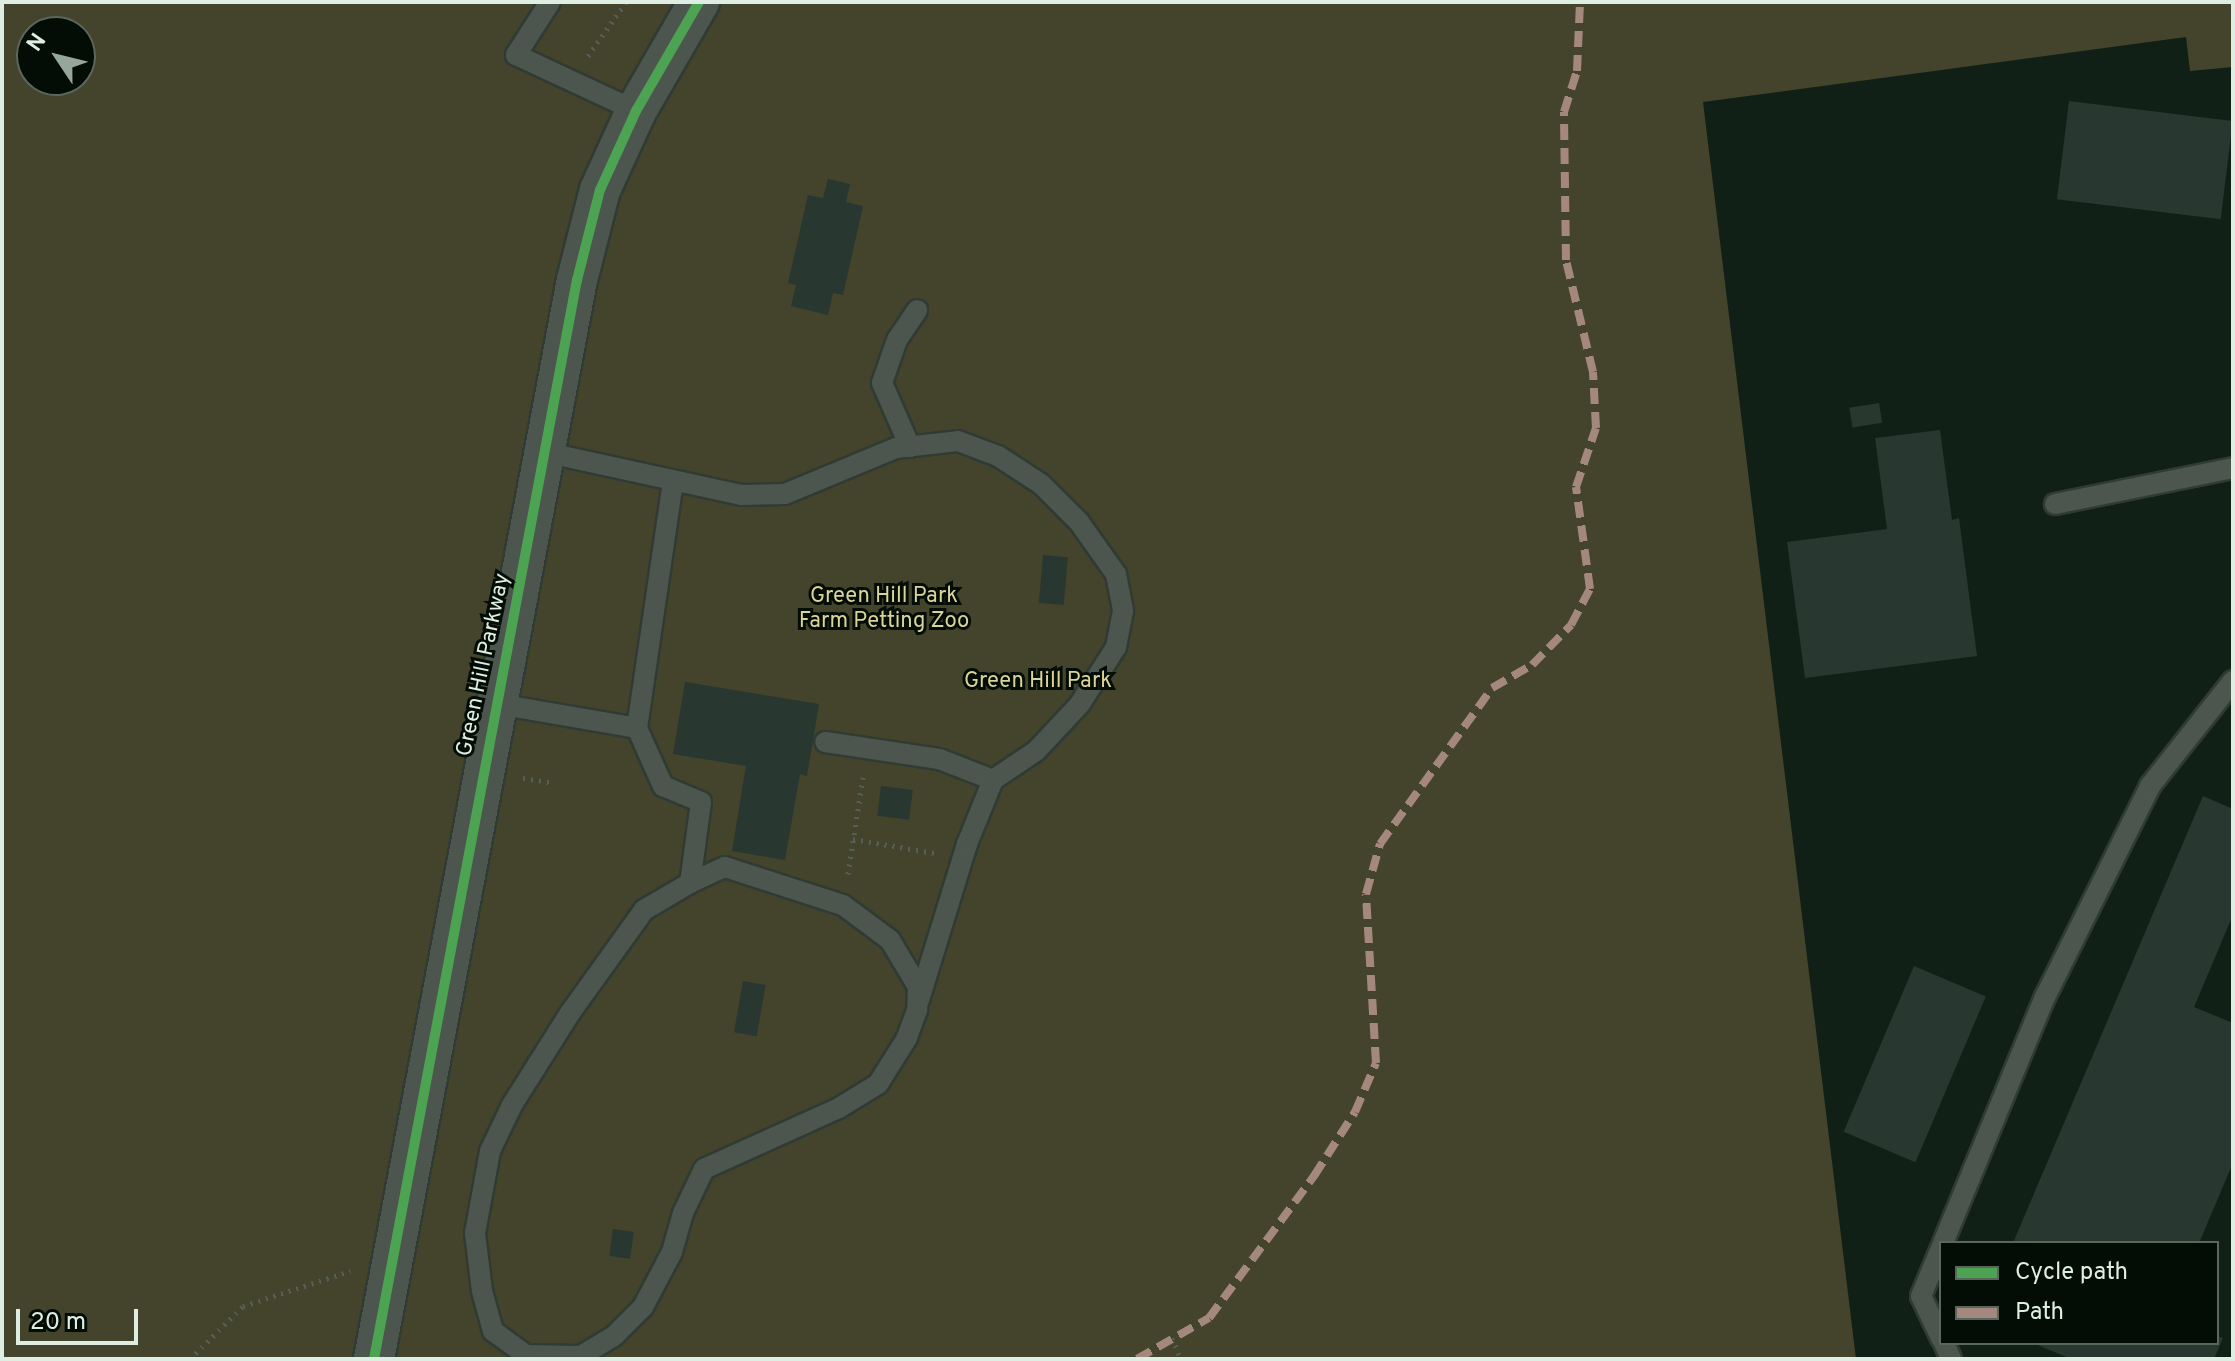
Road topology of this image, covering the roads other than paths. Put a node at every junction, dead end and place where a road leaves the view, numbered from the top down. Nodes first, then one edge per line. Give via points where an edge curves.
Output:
1 (550, 2) edge
2 (699, 2) edge
3 (636, 111) junction
4 (917, 310) dead end
5 (910, 447) junction
6 (544, 452) junction
7 (2233, 468) edge
8 (673, 482) junction
9 (2055, 504) dead end
10 (2233, 681) edge
11 (498, 704) junction
12 (637, 728) junction
13 (825, 742) dead end
14 (993, 780) junction
15 (690, 883) junction
16 (917, 1008) junction
17 (1944, 1241) edge
18 (1939, 1253) edge
19 (1939, 1334) edge
20 (374, 1359) edge

1 - 3 lane via 516,55
2 - 3 street, Green Hill Parkway
3 - 6 street, Green Hill Parkway via 600,190
4 - 5 lane via 897,340 882,383
5 - 8 lane via 785,494 741,495
5 - 14 lane via 958,441 998,456 1041,484 1079,522 1116,574 1123,611 1116,647 1080,704 1036,751
6 - 8 lane
6 - 11 street, Green Hill Parkway
7 - 9 lane
8 - 12 lane
10 - 17 lane via 2150,786 2045,997
11 - 12 lane
11 - 20 street, Green Hill Parkway
12 - 15 lane via 663,786 701,802
13 - 14 lane via 939,759
14 - 16 lane
15 - 16 lane via 725,867 843,905 890,940 918,987
15 - 16 lane via 635,921 512,1105 490,1151 475,1233 482,1291 493,1331 526,1355 581,1356 614,1336 643,1307 672,1252 704,1169 839,1108 878,1084 907,1038
18 - 19 lane via 1921,1296

